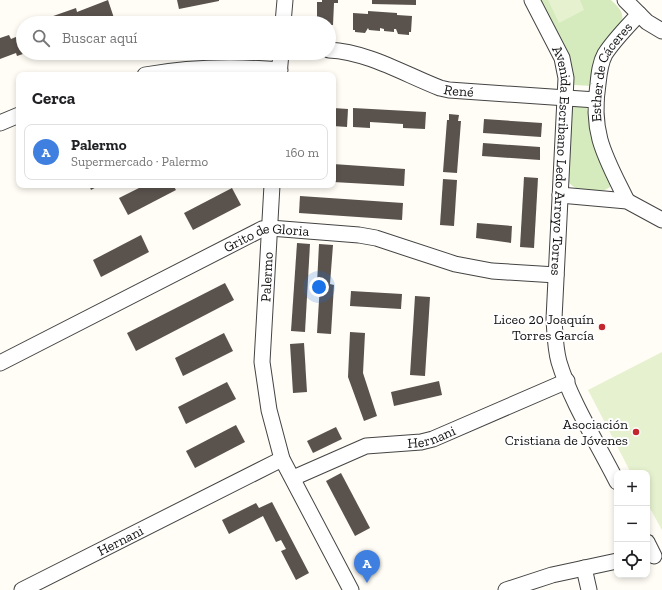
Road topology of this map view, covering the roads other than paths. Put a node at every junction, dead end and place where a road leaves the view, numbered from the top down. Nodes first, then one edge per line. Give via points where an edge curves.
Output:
1 (285, 0) edge
2 (532, 0) edge
3 (625, 0) edge
4 (639, 14) junction
5 (284, 16) edge
6 (662, 31) edge
7 (336, 50) edge
8 (280, 60) edge
9 (165, 72) edge
10 (279, 72) edge
11 (566, 98) junction
12 (596, 100) junction
13 (16, 116) edge
14 (0, 123) edge
15 (272, 188) edge
16 (560, 195) junction
17 (626, 201) junction
18 (662, 220) edge
19 (270, 228) junction
20 (556, 275) junction
21 (0, 363) edge
22 (566, 381) junction
23 (282, 459) junction
24 (614, 476) edge
25 (293, 478) junction
26 (614, 562) edge
27 (584, 568) junction
28 (22, 590) edge
29 (351, 590) edge
30 (506, 590) edge
31 (589, 590) edge

1 - 5 street
2 - 11 street, Avenida Escribano Ledo Arroyo Torres via 562,58
3 - 4 street
4 - 6 street
4 - 12 street, Esther de Cáceres via 604,56
7 - 11 street, René via 361,55 449,90
8 - 10 street
9 - 10 street via 191,68 238,67
11 - 12 street, René
11 - 16 street, Avenida Escribano Ledo Arroyo Torres
12 - 17 street, Esther de Cáceres via 599,140
13 - 14 street
15 - 19 street, Palermo
16 - 17 street
16 - 20 street, Avenida Escribano Ledo Arroyo Torres
17 - 18 street
19 - 20 street, Grito de Gloria via 359,235 456,264 492,271
19 - 21 street, Grito de Gloria via 254,232
19 - 23 street, Palermo via 262,362 269,410
20 - 22 street, Avenida Escribano Ledo Arroyo Torres via 556,342
22 - 24 street, Avenida Escribano Ledo Arroyo Torres
22 - 25 street, Hernani via 433,439 366,446
23 - 25 street, Palermo
23 - 28 street, Hernani
25 - 29 street, Palermo
26 - 27 street
27 - 30 street
27 - 31 street

